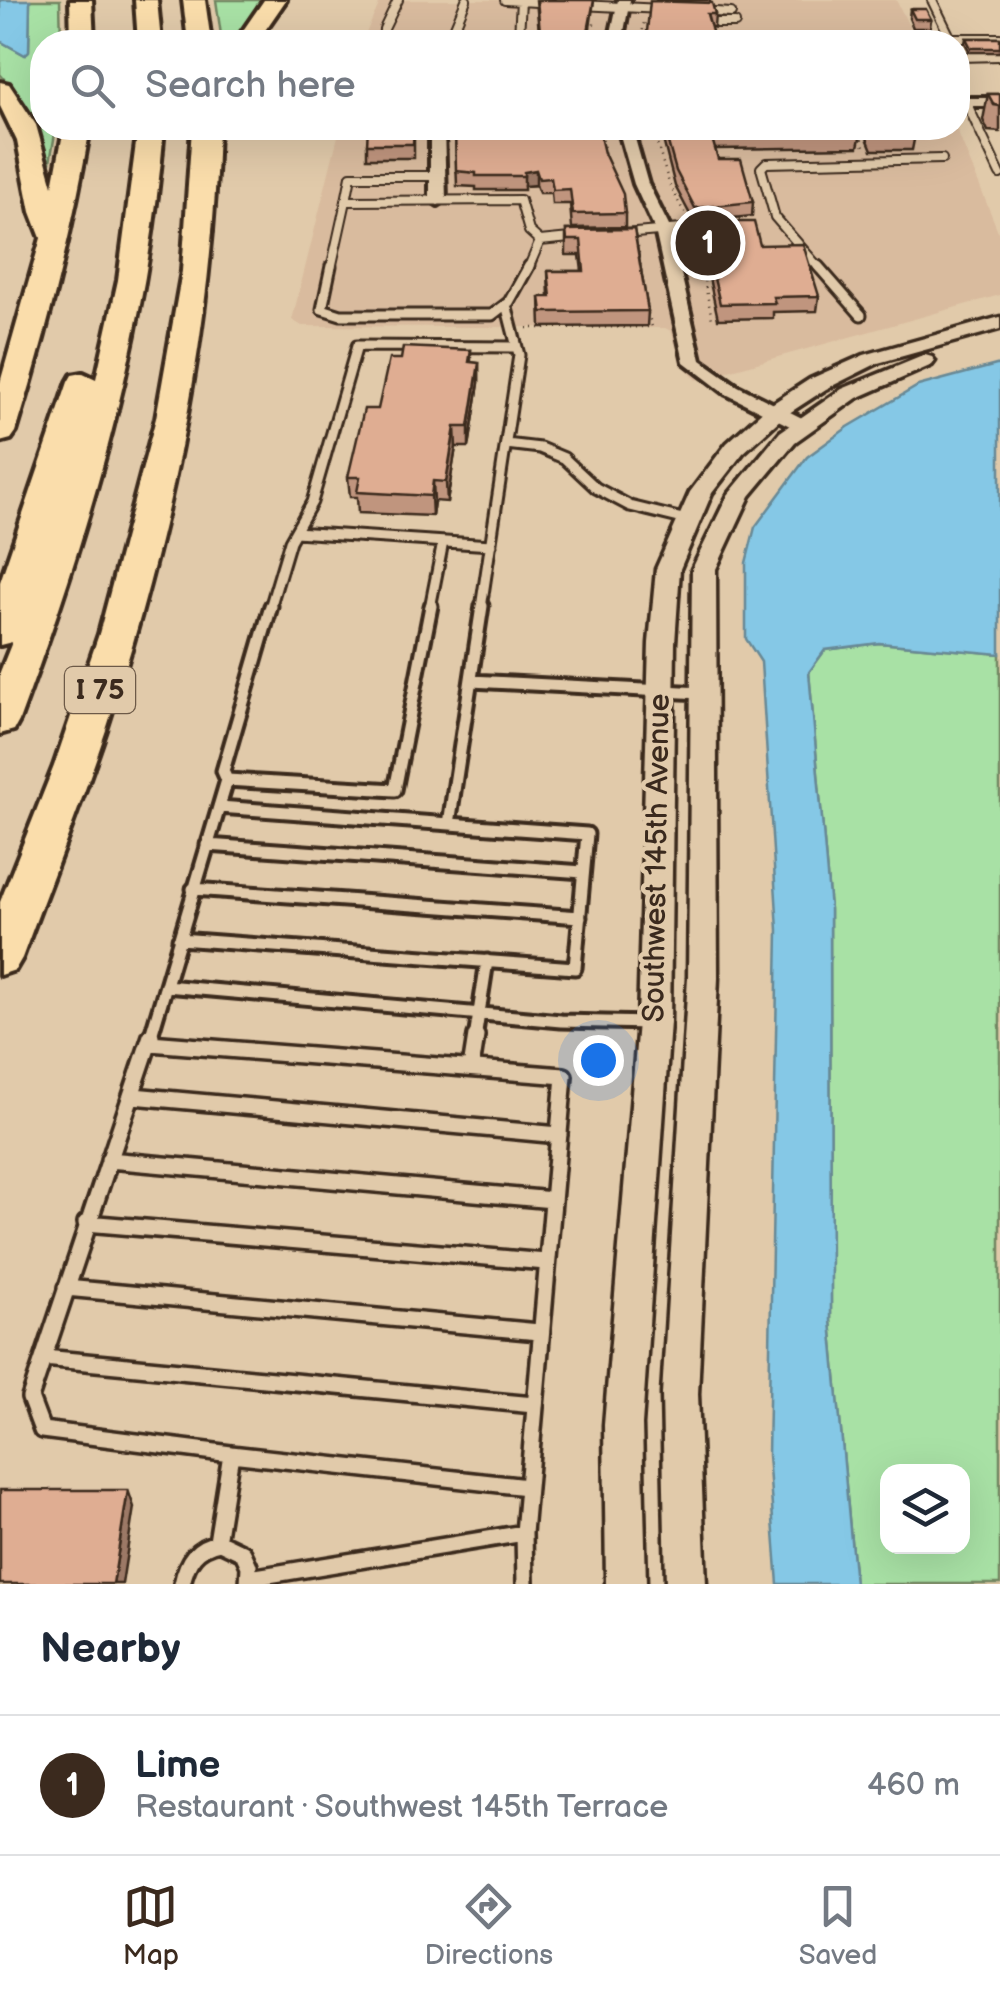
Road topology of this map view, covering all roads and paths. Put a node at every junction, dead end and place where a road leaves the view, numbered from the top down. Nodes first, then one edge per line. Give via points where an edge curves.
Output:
1 (81, 0) edge
2 (126, 0) edge
3 (146, 0) edge
4 (194, 0) edge
5 (276, 0) edge
6 (398, 0) edge
7 (466, 0) edge
8 (505, 0) edge
9 (932, 0) edge
10 (520, 1) edge
11 (624, 4) edge
12 (679, 10) edge
13 (696, 11) edge
14 (599, 13) dead end
15 (731, 13) dead end
16 (644, 14) edge
17 (736, 23) dead end
18 (715, 24) edge
19 (82, 30) edge
20 (128, 30) edge
21 (149, 30) edge
22 (198, 30) edge
23 (255, 30) edge
24 (384, 30) edge
25 (453, 30) edge
26 (519, 30) edge
27 (594, 30) edge
28 (619, 30) edge
29 (643, 30) edge
30 (947, 30) edge
31 (1000, 38) edge
32 (970, 39) edge
33 (970, 56) edge
34 (1000, 56) edge
35 (0, 89) edge
36 (970, 102) edge
37 (1000, 102) edge
38 (970, 117) edge
39 (75, 140) edge
40 (127, 140) edge
41 (150, 140) edge
42 (204, 140) edge
43 (437, 140) edge
44 (602, 140) edge
45 (628, 140) edge
46 (656, 140) edge
47 (862, 140) edge
48 (865, 148) edge
49 (942, 158) dead end
50 (606, 164) edge
51 (1000, 174) edge
52 (438, 176) junction
53 (438, 200) junction
54 (344, 201) junction
55 (687, 219) dead end
56 (778, 222) junction
57 (761, 223) dead end
58 (727, 226) edge
59 (612, 235) edge
60 (656, 235) junction
61 (594, 236) edge
62 (696, 238) dead end
63 (540, 241) junction
64 (54, 245) junction
65 (643, 284) edge
66 (645, 296) edge
67 (507, 308) junction
68 (861, 315) dead end
69 (712, 319) dead end
70 (1000, 323) edge
71 (527, 328) dead end
72 (1000, 341) edge
73 (516, 348) junction
74 (787, 418) junction
75 (0, 432) edge
76 (506, 444) junction
77 (686, 520) junction
78 (295, 532) junction
79 (442, 542) junction
80 (491, 545) junction
81 (0, 633) edge
82 (471, 682) junction
83 (661, 691) junction
84 (701, 693) junction
85 (0, 721) edge
86 (227, 780) junction
87 (219, 807) junction
88 (449, 824) junction
89 (206, 845) junction
90 (583, 872) junction
91 (193, 889) junction
92 (580, 917) junction
93 (180, 939) junction
94 (0, 958) edge
95 (487, 961) junction
96 (166, 986) junction
97 (479, 1014) junction
98 (654, 1022) junction
99 (700, 1027) junction
100 (150, 1043) junction
101 (471, 1068) junction
102 (133, 1096) junction
103 (560, 1134) junction
104 (109, 1160) junction
105 (553, 1200) junction
106 (86, 1223) junction
107 (546, 1262) junction
108 (66, 1288) junction
109 (539, 1332) junction
110 (44, 1358) junction
111 (534, 1405) junction
112 (231, 1454) junction
113 (528, 1487) junction
114 (524, 1533) junction
115 (216, 1542) junction
116 (249, 1581) edge
117 (182, 1584) edge
118 (526, 1584) edge
119 (626, 1584) edge
120 (686, 1584) edge

1 - 19 highway
2 - 20 highway
3 - 21 highway
4 - 22 highway
5 - 23 highway
6 - 24 lane
7 - 25 lane
8 - 10 lane
9 - 30 lane
10 - 11 lane
10 - 26 lane
11 - 12 lane
11 - 28 street
13 - 15 lane
14 - 27 path
16 - 29 path
17 - 18 lane
31 - 32 lane
33 - 34 lane
35 - 64 highway via 33,147
36 - 37 street
38 - 51 lane
39 - 64 highway
40 - 81 highway via 90,357
41 - 85 highway via 138,252 108,393 67,534
42 - 94 highway, I 75 via 194,277 150,514 97,700
43 - 52 street
44 - 50 path
45 - 60 street
46 - 55 path
47 - 48 path
49 - 56 lane via 766,163 762,179
52 - 53 street
52 - 54 lane via 350,176
53 - 54 lane
53 - 63 lane via 520,200 529,231
54 - 67 lane via 322,308 328,313 492,316
56 - 57 lane
56 - 68 lane
58 - 60 lane
59 - 60 lane
60 - 65 path via 638,244
60 - 74 street via 688,355 706,375
61 - 63 lane
62 - 69 path
63 - 67 lane
64 - 75 highway
66 - 71 path via 652,327
67 - 73 lane
70 - 74 street, Southwest 145th Avenue via 871,358 818,384
72 - 74 street, Southwest 145th Avenue via 890,373
73 - 76 lane
73 - 78 lane via 357,346 312,502
74 - 77 street, Southwest 145th Avenue via 735,448
74 - 84 street, Southwest 145th Avenue via 737,493 704,569
76 - 77 lane via 564,458 596,488 630,506
76 - 80 lane
77 - 83 street, Southwest 145th Avenue via 668,569
78 - 79 lane
78 - 86 lane via 223,771
79 - 80 lane
79 - 86 lane via 396,790
80 - 82 lane
82 - 83 lane
82 - 88 lane
83 - 84 lane
83 - 98 street, Southwest 145th Avenue
84 - 99 street, Southwest 145th Avenue
86 - 87 lane
87 - 88 lane
87 - 89 lane
88 - 90 lane via 587,834
89 - 90 lane
89 - 91 lane
90 - 92 lane
91 - 92 lane
91 - 93 lane
92 - 95 lane via 575,968
93 - 95 lane
93 - 96 lane
95 - 97 lane
96 - 97 lane
96 - 100 lane
97 - 98 lane
97 - 101 lane
98 - 99 street
98 - 119 street, Southwest 145th Avenue via 623,1425
99 - 120 street, Southwest 145th Avenue via 680,1394
100 - 101 lane
100 - 102 lane
101 - 103 lane via 564,1076
102 - 103 lane
102 - 104 lane
103 - 105 lane
104 - 105 lane
104 - 106 lane
105 - 107 lane
106 - 107 lane
106 - 108 lane
107 - 109 lane
108 - 109 lane
108 - 110 lane
109 - 111 lane
110 - 111 lane
110 - 112 lane via 30,1398 42,1430
111 - 113 lane
112 - 113 lane
112 - 115 lane
113 - 114 lane
114 - 116 lane
114 - 118 lane
115 - 116 lane via 246,1556
115 - 117 lane via 188,1559

